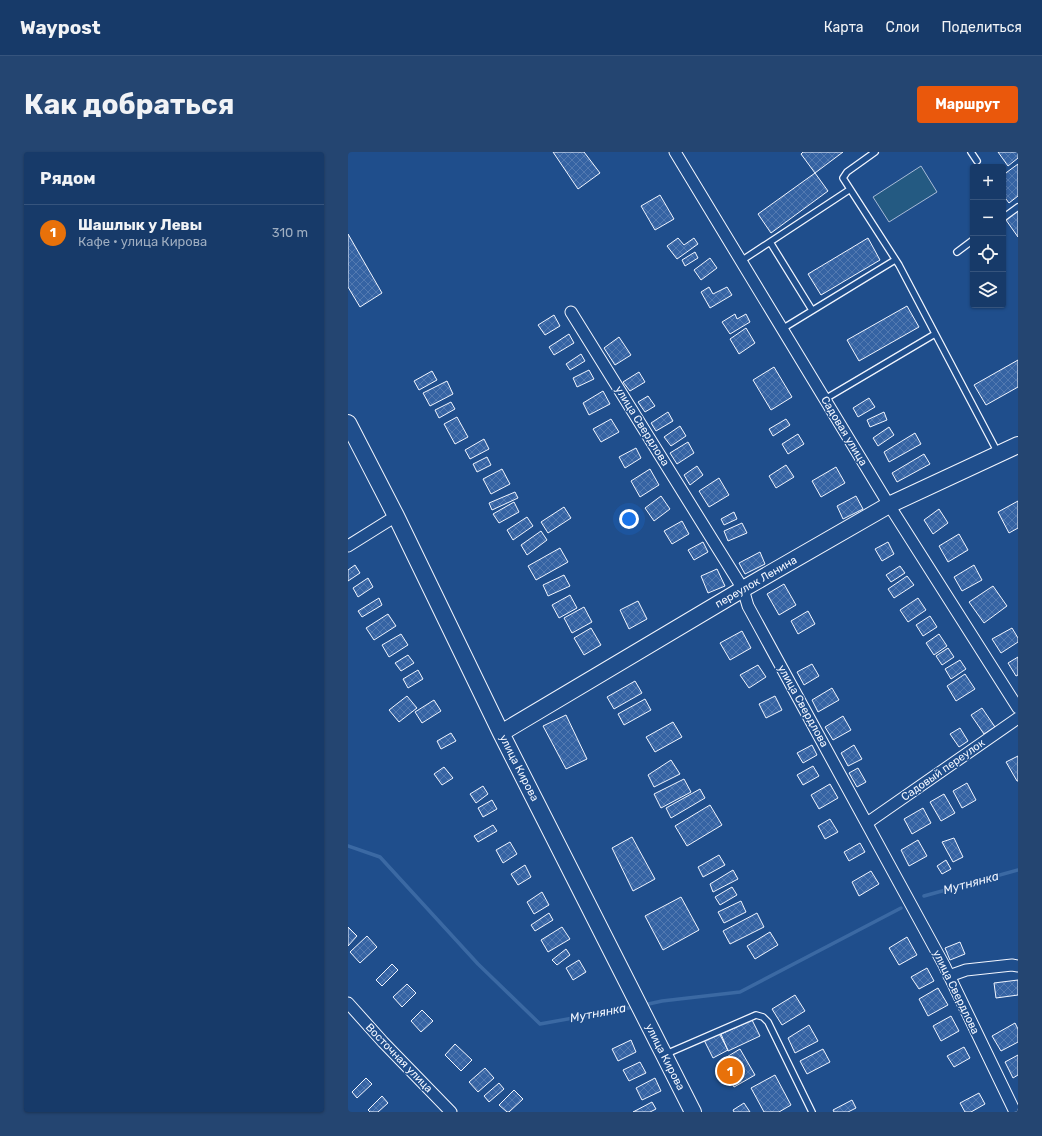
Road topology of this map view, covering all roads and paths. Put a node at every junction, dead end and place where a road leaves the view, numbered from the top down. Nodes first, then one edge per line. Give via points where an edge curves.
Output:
1 (675, 152) edge
2 (875, 152) edge
3 (971, 152) edge
4 (977, 161) dead end
5 (849, 190) junction
6 (1018, 207) edge
7 (1006, 216) edge
8 (770, 242) junction
9 (970, 242) edge
10 (957, 252) dead end
11 (896, 260) junction
12 (741, 261) junction
13 (812, 310) junction
14 (571, 312) dead end
15 (782, 329) junction
16 (935, 334) junction
17 (825, 399) junction
18 (348, 423) edge
19 (1018, 445) edge
20 (999, 454) junction
21 (889, 505) junction
22 (396, 516) junction
23 (348, 546) edge
24 (743, 589) junction
25 (1018, 708) edge
26 (1018, 718) edge
27 (501, 733) junction
28 (867, 823) junction
29 (1018, 966) edge
30 (949, 976) junction
31 (348, 1003) edge
32 (664, 1055) junction
33 (452, 1112) edge
34 (693, 1112) edge
35 (812, 1112) edge
36 (1015, 1112) edge

1 - 12 street, Садовая улица
2 - 5 lane via 847,172 843,178
3 - 4 lane
5 - 8 lane
5 - 11 lane
6 - 7 lane
8 - 12 lane
8 - 13 lane
9 - 10 lane
11 - 13 lane
11 - 16 lane
12 - 15 street, Садовая улица
13 - 15 lane
14 - 24 street, улица Свердлова
15 - 17 street, Садовая улица
16 - 17 lane
16 - 20 lane
17 - 21 street, Садовая улица
18 - 22 main road, улица Кирова
19 - 20 main road, переулок Ленина
20 - 21 main road, переулок Ленина
21 - 24 main road, переулок Ленина
21 - 25 street, Садовая улица
22 - 23 street
22 - 27 main road, улица Кирова
24 - 27 main road, переулок Ленина
24 - 28 street, улица Свердлова via 748,606
26 - 28 street, Садовый переулок
27 - 32 main road, улица Кирова
28 - 30 street, улица Свердлова
29 - 30 street via 966,970
30 - 36 street, улица Свердлова
31 - 33 street, Восточная улица
32 - 34 main road, улица Кирова
32 - 35 lane via 756,1015 763,1017 768,1022

